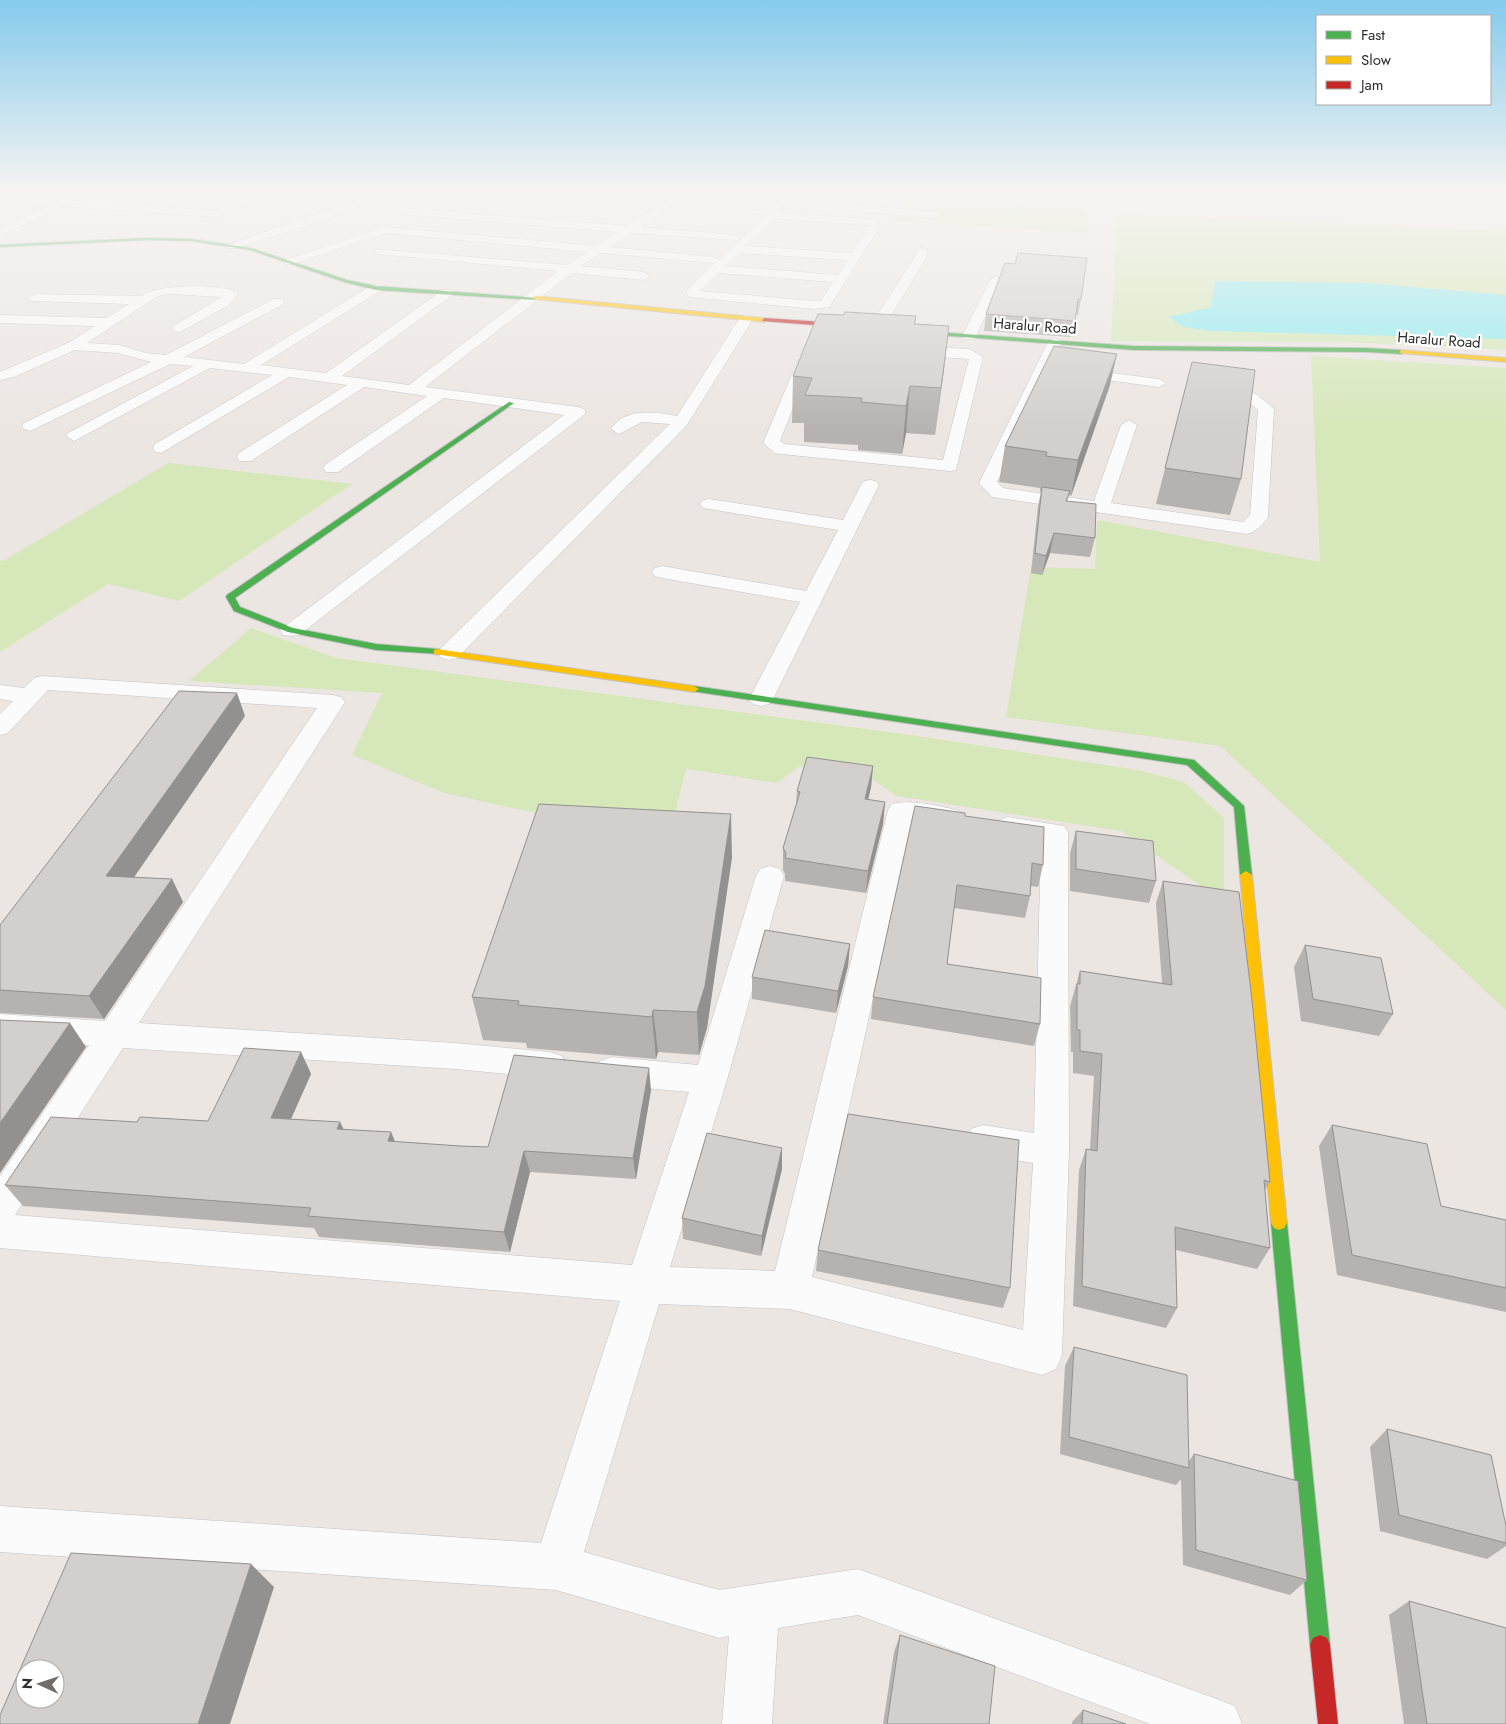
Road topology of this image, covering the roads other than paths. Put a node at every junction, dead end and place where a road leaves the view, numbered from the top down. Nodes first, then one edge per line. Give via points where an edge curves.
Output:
1 (318, 271) edge
2 (566, 271) edge
3 (595, 271) edge
4 (708, 271) edge
5 (777, 271) edge
6 (846, 271) edge
7 (913, 271) edge
8 (644, 276) dead end
9 (841, 279) junction
10 (996, 280) edge
11 (376, 288) junction
12 (447, 293) junction
13 (35, 298) dead end
14 (533, 298) junction
15 (745, 299) junction
16 (142, 300) junction
17 (768, 301) junction
18 (278, 302) dead end
19 (728, 318) junction
20 (0, 319) edge
21 (749, 320) junction
22 (109, 322) junction
23 (180, 328) dead end
24 (876, 328) junction
25 (918, 332) junction
26 (969, 336) junction
27 (1055, 342) junction
28 (73, 346) junction
29 (871, 348) junction
30 (911, 350) junction
31 (169, 359) junction
32 (1506, 360) edge
33 (208, 364) junction
34 (247, 368) junction
35 (1042, 368) junction
36 (288, 372) junction
37 (0, 376) edge
38 (329, 378) junction
39 (362, 382) junction
40 (1159, 383) dead end
41 (413, 389) junction
42 (442, 393) junction
43 (1251, 398) edge
44 (511, 403) junction
45 (681, 422) junction
46 (1129, 425) dead end
47 (30, 426) dead end
48 (618, 429) dead end
49 (74, 436) dead end
50 (161, 448) dead end
51 (244, 457) dead end
52 (332, 468) dead end
53 (870, 485) dead end
54 (709, 504) dead end
55 (1102, 507) junction
56 (849, 526) junction
57 (662, 572) dead end
58 (812, 598) junction
59 (291, 630) junction
60 (449, 653) junction
61 (0, 692) edge
62 (189, 693) junction
63 (30, 696) junction
64 (761, 699) junction
65 (172, 716) edge
66 (0, 728) edge
67 (770, 876) dead end
68 (0, 1027) edge
69 (113, 1036) junction
70 (710, 1080) junction
71 (955, 1136) edge
72 (1051, 1151) junction
73 (0, 1207) edge
74 (0, 1231) edge
75 (646, 1285) junction
76 (790, 1290) junction
77 (0, 1529) edge
78 (556, 1567) junction
79 (755, 1609) junction
80 (747, 1724) edge
81 (1217, 1724) edge
82 (1328, 1724) edge

1 - 11 street, Haralur Road
2 - 14 street
3 - 8 street
4 - 15 street via 693,294
5 - 9 street
6 - 9 street
7 - 24 street
9 - 17 street via 825,304
10 - 26 street
11 - 12 street, Haralur Road
11 - 34 street
12 - 14 street, Haralur Road
12 - 38 street
13 - 16 street
14 - 19 street, Haralur Road
14 - 41 street
15 - 17 street
15 - 19 street
16 - 22 street
16 - 23 street via 154,292 170,290 232,294 225,302
17 - 21 street
18 - 31 street
19 - 21 street, Haralur Road
20 - 22 street
21 - 24 street, Haralur Road
21 - 45 street
22 - 28 street
24 - 25 street, Haralur Road
24 - 29 street
25 - 26 street, Haralur Road
25 - 30 street
26 - 27 street, Haralur Road
27 - 32 street, Haralur Road via 1134,348 1366,350
27 - 35 street
28 - 31 street via 119,349 146,357
28 - 37 street
29 - 30 street
29 - 30 street via 818,345 809,350 771,443 781,450 950,466 976,356
31 - 33 street
31 - 47 street
33 - 34 street
33 - 49 street
34 - 36 street
35 - 40 street
35 - 55 street via 988,482 998,493
36 - 38 street
36 - 50 street
38 - 39 street
39 - 41 street
39 - 51 street
41 - 42 street
42 - 44 street
42 - 52 street
43 - 55 street via 1266,410 1259,517 1247,528
44 - 59 street via 230,597 237,609
44 - 59 street via 578,412
45 - 48 street via 636,417
45 - 60 street
46 - 55 street
53 - 56 street
54 - 56 street
56 - 58 street
57 - 58 street
58 - 64 street
59 - 60 street via 376,647
60 - 64 street
61 - 63 street
62 - 63 street via 42,683
62 - 65 street
62 - 69 street via 333,702
63 - 66 street
64 - 82 street via 1190,762 1239,806
67 - 70 street
68 - 69 street
69 - 70 street via 455,1056
69 - 73 street
70 - 75 street
71 - 72 street
72 - 76 street via 1042,1355
72 - 76 street via 1055,832 901,810 845,1118
74 - 75 street
75 - 76 street
75 - 78 street
77 - 78 street
78 - 79 street via 719,1614
79 - 80 street
79 - 81 street via 858,1592

